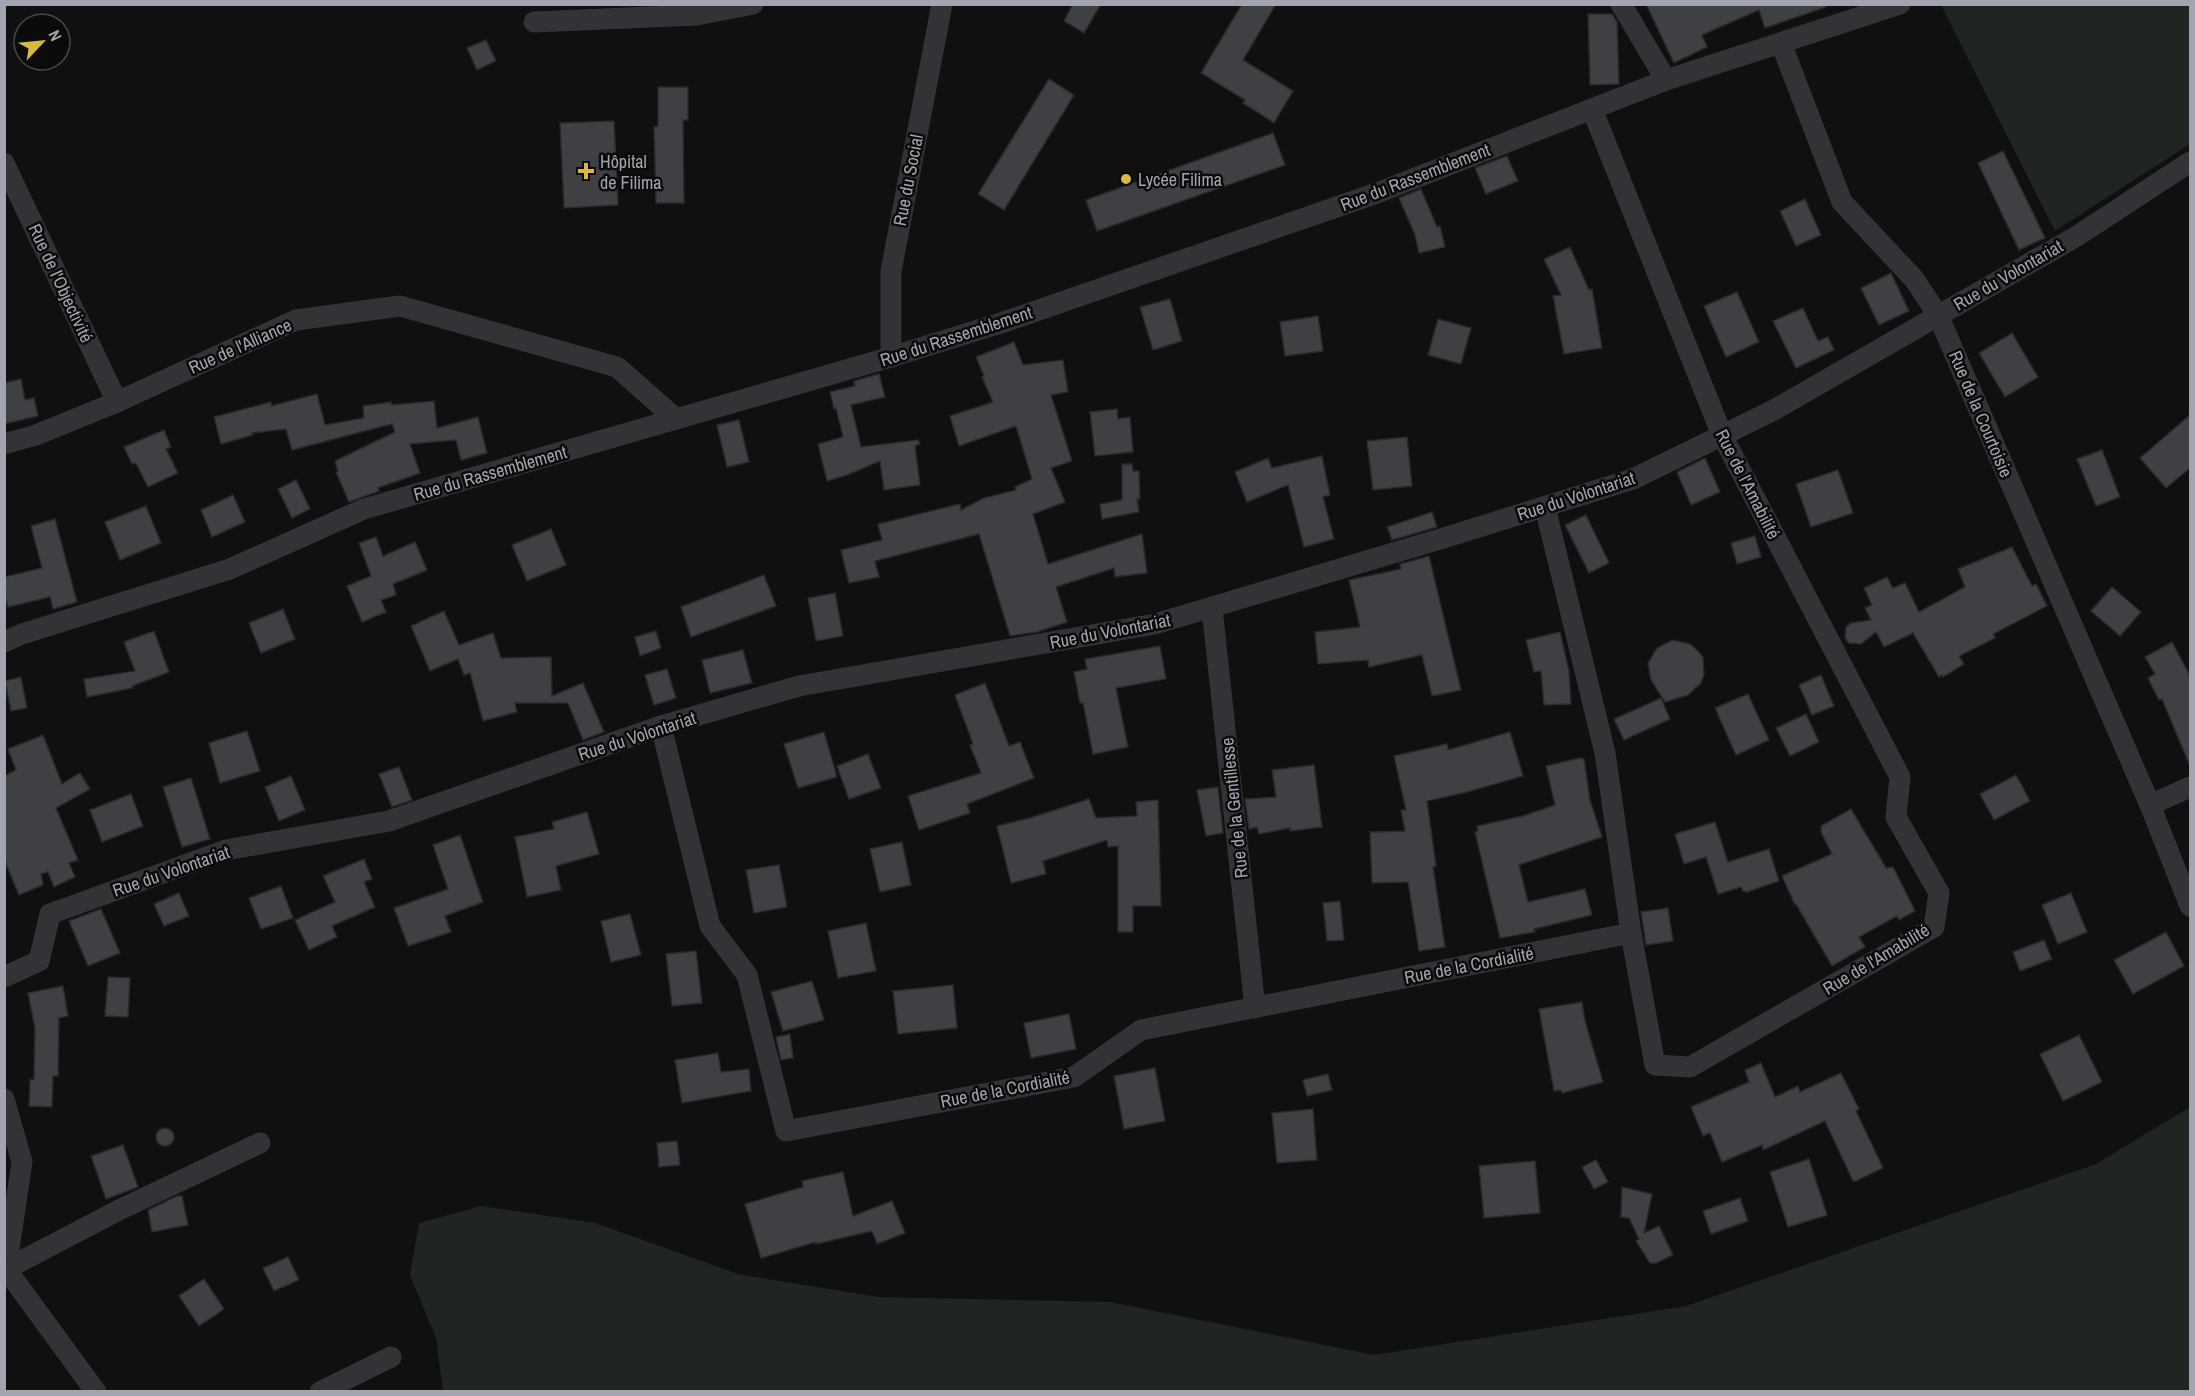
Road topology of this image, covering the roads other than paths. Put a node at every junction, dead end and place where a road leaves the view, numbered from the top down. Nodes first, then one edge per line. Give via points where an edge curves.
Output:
1 (753, 4) edge
2 (942, 4) edge
3 (1621, 4) edge
4 (1900, 4) edge
5 (606, 11) edge
6 (534, 22) dead end
7 (1781, 43) junction
8 (1665, 80) junction
9 (1593, 109) junction
10 (2190, 165) edge
11 (5, 168) edge
12 (1938, 315) junction
13 (891, 357) junction
14 (117, 402) junction
15 (676, 419) junction
16 (1722, 435) junction
17 (4, 444) edge
18 (1545, 507) junction
19 (1212, 608) junction
20 (4, 642) edge
21 (661, 726) junction
22 (2190, 787) edge
23 (2150, 805) junction
24 (2190, 906) edge
25 (1631, 933) junction
26 (4, 977) edge
27 (1256, 1008) junction
28 (4, 1099) edge
29 (260, 1143) dead end
30 (5, 1269) edge
31 (390, 1357) dead end
32 (96, 1392) edge
33 (320, 1392) edge

1 - 5 street via 697,15
2 - 13 street, Rue du Social via 891,271
3 - 8 street
4 - 7 street, Rue du Rassemblement
5 - 6 street
7 - 8 street, Rue du Rassemblement
7 - 12 street, Rue de la Courtoisie via 1842,202 1914,279
8 - 9 street, Rue du Rassemblement
9 - 13 street, Rue du Rassemblement via 1377,193
9 - 16 street, Rue de l'Amabilité
10 - 12 street, Rue du Volontariat via 2077,236
11 - 14 street, Rue de l'Objectivité
12 - 16 street, Rue du Volontariat via 1772,411
12 - 23 street, Rue de la Courtoisie
13 - 15 street, Rue du Rassemblement
14 - 15 street, Rue de l'Alliance via 296,320 400,306 617,367
14 - 17 street, Rue de l'Alliance
15 - 20 street, Rue du Rassemblement via 364,509 230,569
16 - 18 street, Rue du Volontariat via 1633,479
16 - 25 street, Rue de l'Amabilité via 1900,777 1896,817 1939,892 1934,927 1690,1067 1655,1065
18 - 19 street, Rue du Volontariat
18 - 25 street, Rue de l'Amabilité via 1605,753
19 - 21 street, Rue du Volontariat via 1155,624 799,686
19 - 27 street, Rue de la Gentillesse
21 - 26 street, Rue du Volontariat via 389,820 226,850 50,914 39,961
21 - 27 street, Rue de la Cordialité via 710,926 747,975 786,1131 1074,1077 1141,1030
22 - 23 street
23 - 24 street, Rue de la Courtoisie
25 - 27 street, Rue de la Cordialité
28 - 30 street via 21,1162
29 - 30 street
30 - 32 street
31 - 33 street

